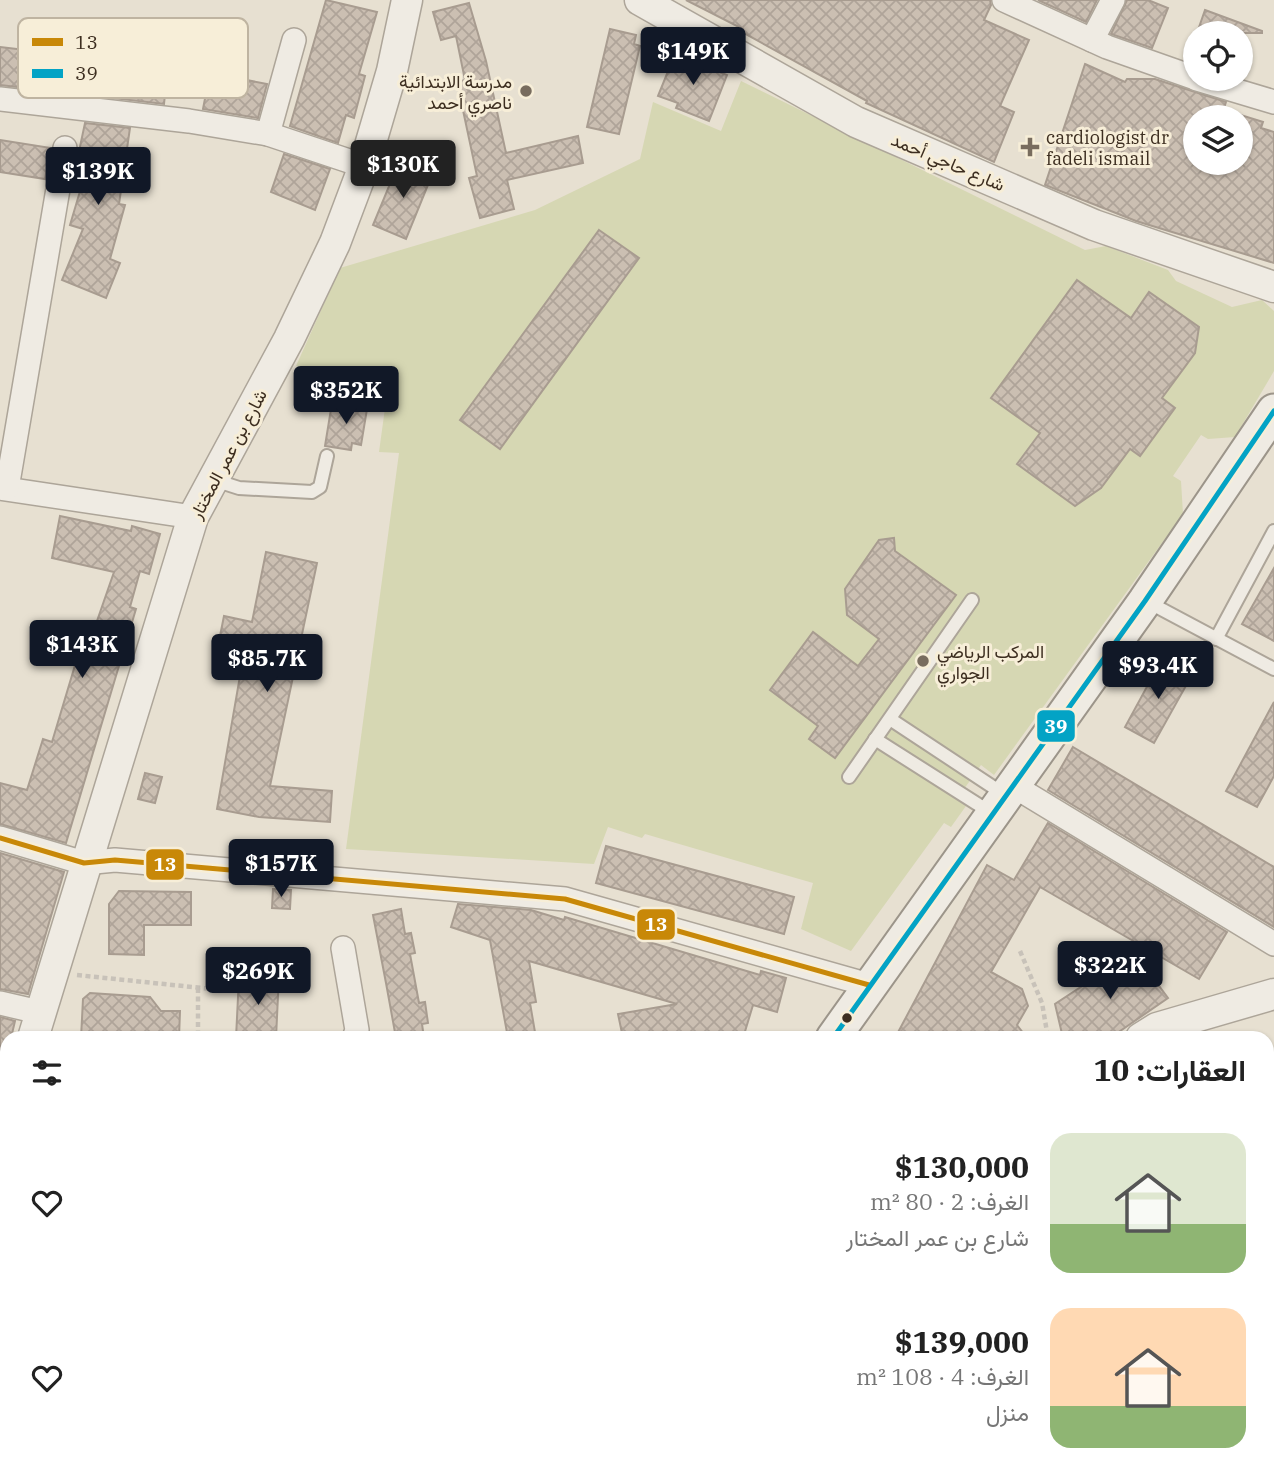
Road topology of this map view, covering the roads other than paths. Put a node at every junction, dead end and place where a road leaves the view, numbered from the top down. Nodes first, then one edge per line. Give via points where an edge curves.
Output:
1 (407, 0) edge
2 (640, 0) edge
3 (1004, 0) edge
4 (1113, 0) edge
5 (294, 40) dead end
6 (1092, 40) junction
7 (1183, 73) edge
8 (1238, 91) edge
9 (0, 99) edge
10 (1274, 102) edge
11 (268, 134) junction
12 (65, 148) dead end
13 (364, 166) junction
14 (1274, 286) edge
15 (1274, 411) edge
16 (327, 456) dead end
17 (214, 480) junction
18 (3, 488) edge
19 (193, 517) junction
20 (1274, 531) edge
21 (972, 600) dead end
22 (1145, 601) junction
23 (1216, 639) junction
24 (1274, 669) edge
25 (890, 719) junction
26 (875, 739) junction
27 (849, 777) dead end
28 (1004, 799) junction
29 (0, 838) edge
30 (85, 863) junction
31 (1274, 944) edge
32 (344, 948) dead end
33 (869, 985) junction
34 (1274, 994) edge
35 (0, 1003) edge
36 (36, 1025) edge
37 (357, 1031) edge
38 (838, 1031) edge
39 (1152, 1031) edge

1 - 13 street, شارع بن عمر المختار
2 - 14 street, شارع حاجي أحمد via 856,122 1094,225
3 - 6 street
4 - 6 street
5 - 11 street
6 - 7 street
8 - 10 street
9 - 11 street
11 - 13 street
12 - 18 street
13 - 17 street, شارع بن عمر المختار via 335,243 289,340
15 - 22 main road
16 - 17 lane via 320,487 312,492 239,488
17 - 19 street, شارع بن عمر المختار
18 - 19 street
19 - 30 street, شارع بن عمر المختار
20 - 23 lane
21 - 25 lane
22 - 23 lane
22 - 28 main road
23 - 24 lane
25 - 26 lane
25 - 28 lane
26 - 27 lane
26 - 28 lane
28 - 31 street
28 - 33 main road
29 - 30 street
30 - 33 street via 115,860 565,900
30 - 36 street, شارع بن عمر المختار
32 - 37 street
33 - 38 main road
34 - 39 street
35 - 36 street

